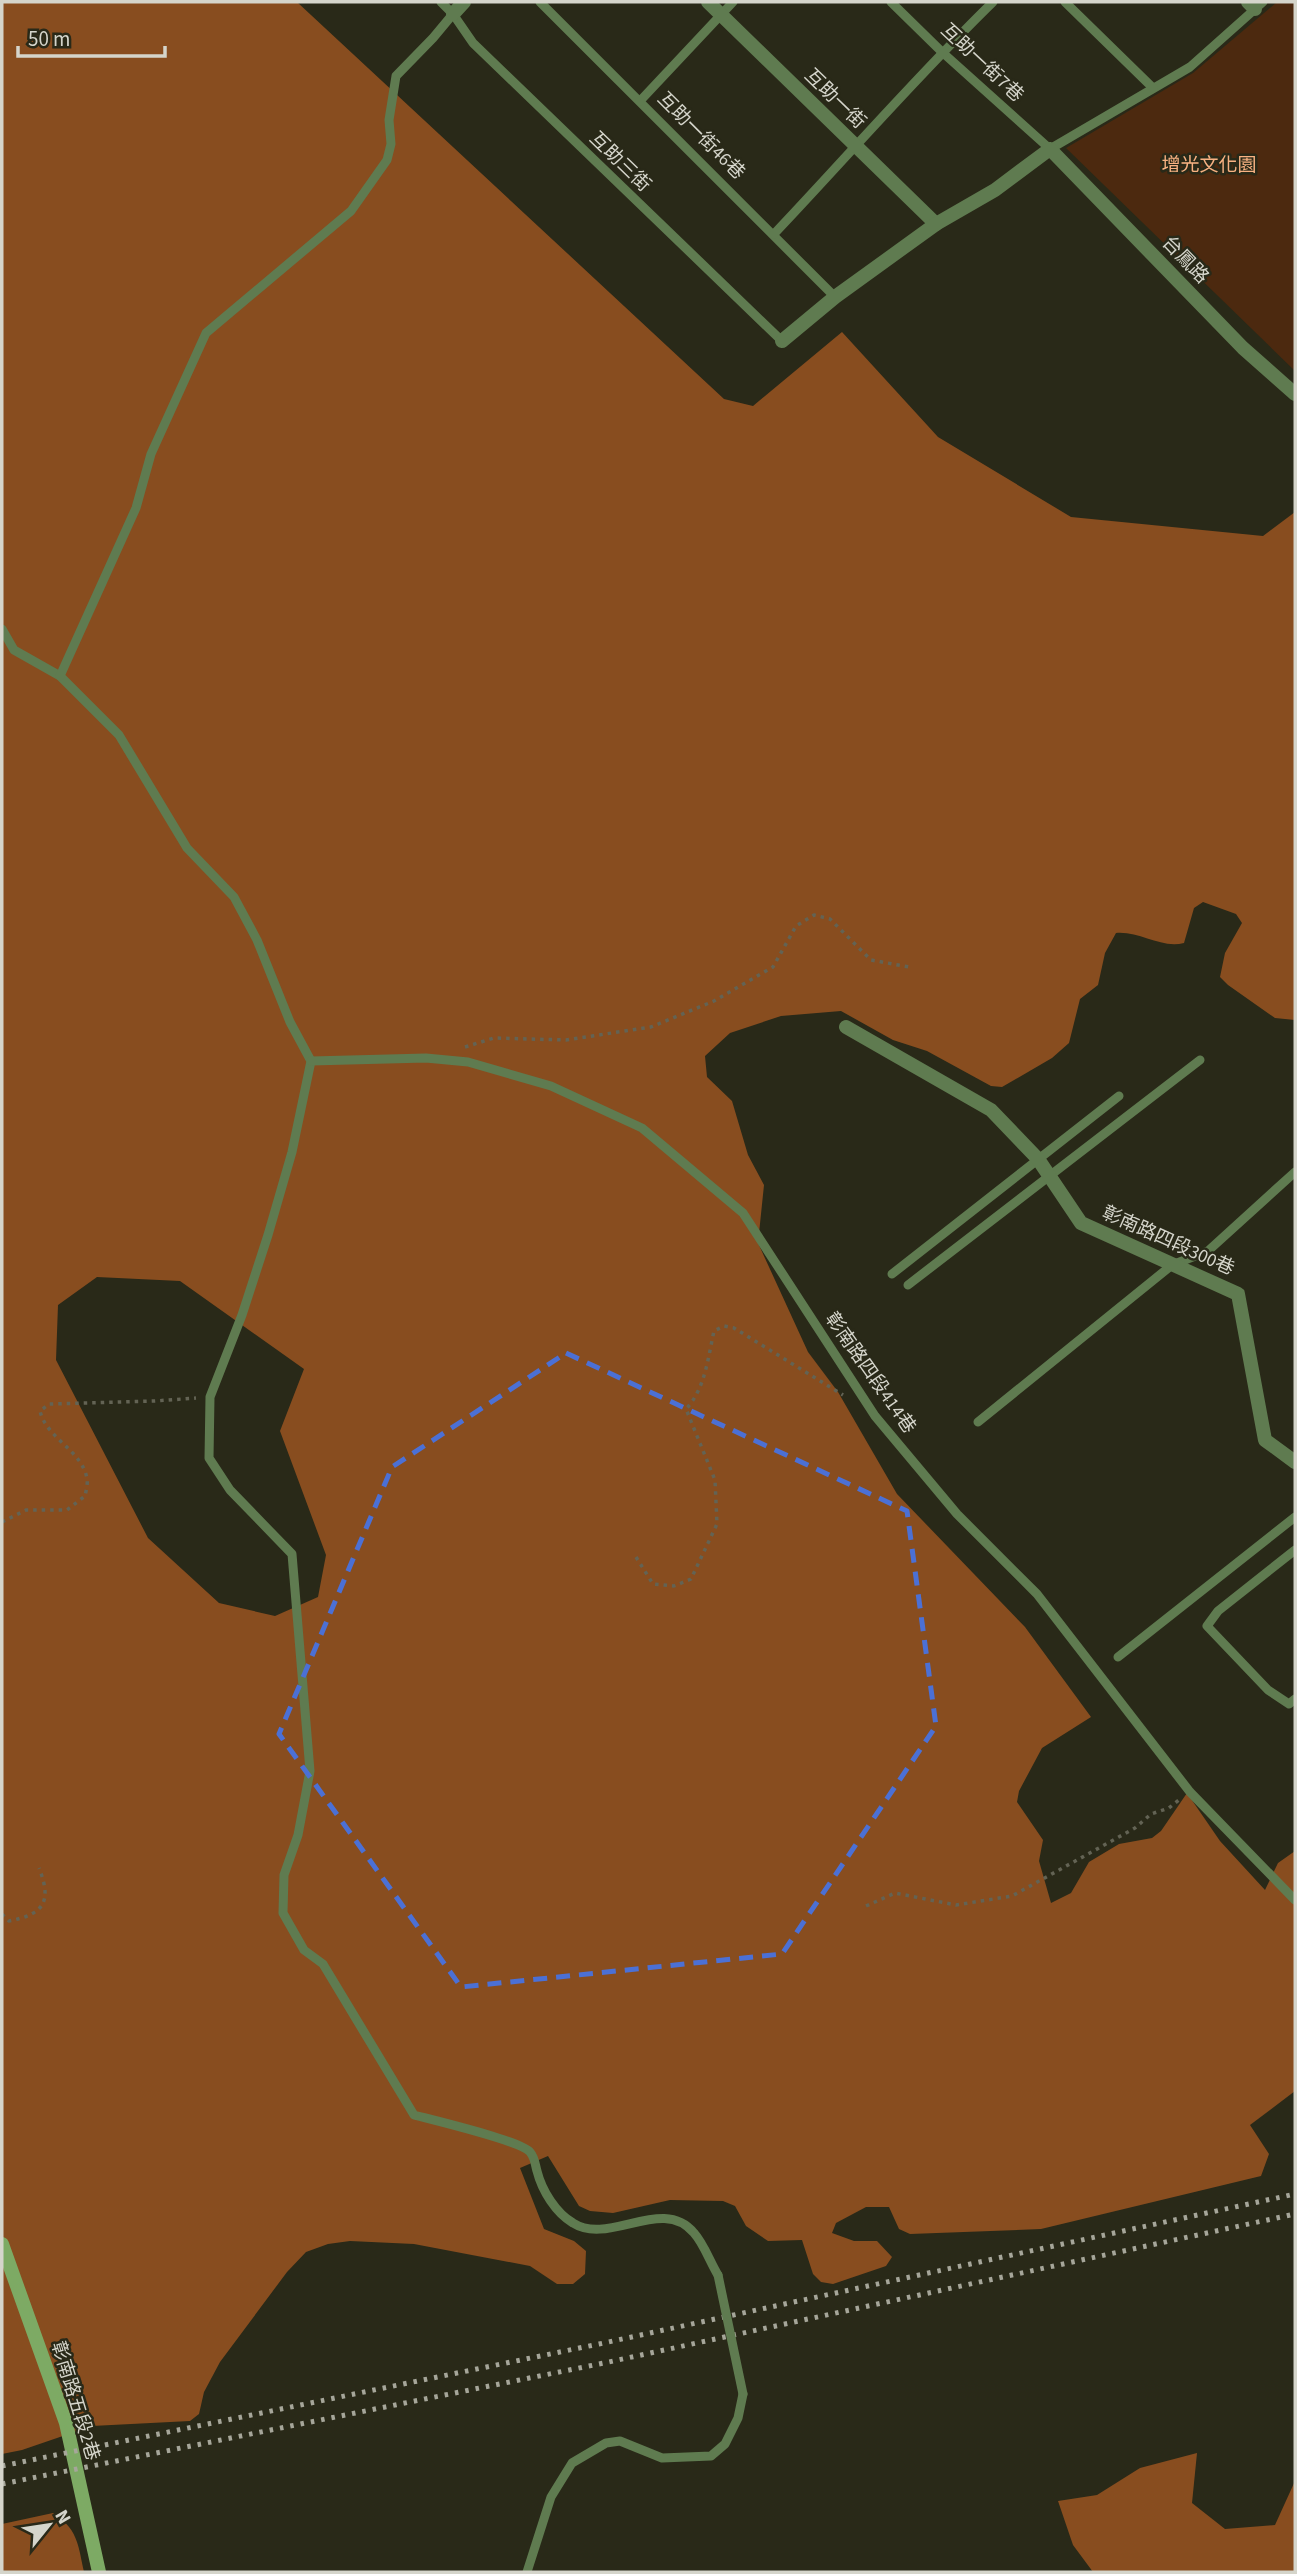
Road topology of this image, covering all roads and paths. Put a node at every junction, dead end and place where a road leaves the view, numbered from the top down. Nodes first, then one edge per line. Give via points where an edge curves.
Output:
1 (441, 2) edge
2 (464, 2) edge
3 (540, 2) edge
4 (708, 2) edge
5 (733, 2) edge
6 (891, 2) edge
7 (993, 2) edge
8 (1065, 2) edge
9 (1256, 4) edge
10 (453, 13) junction
11 (721, 15) junction
12 (942, 52) junction
13 (1153, 89) junction
14 (640, 101) junction
15 (857, 147) junction
16 (1050, 149) junction
17 (936, 224) junction
18 (774, 234) junction
19 (835, 297) junction
20 (782, 341) joint
21 (1295, 394) edge
22 (2, 629) edge
23 (61, 676) junction
24 (909, 967) dead end
25 (846, 1027) dead end
26 (460, 1048) dead end
27 (1200, 1060) dead end
28 (311, 1061) junction
29 (1119, 1096) dead end
30 (1038, 1159) junction
31 (1295, 1172) edge
32 (1050, 1175) junction
33 (1172, 1265) junction
34 (892, 1273) dead end
35 (908, 1285) dead end
36 (210, 1396) junction
37 (844, 1396) dead end
38 (978, 1422) dead end
39 (1295, 1462) edge
40 (1295, 1517) edge
41 (2, 1522) edge
42 (1295, 1550) edge
43 (636, 1557) dead end
44 (1118, 1657) dead end
45 (1295, 1699) edge
46 (1190, 1792) junction
47 (39, 1868) dead end
48 (1295, 1900) edge
49 (866, 1906) dead end
50 (2, 1914) edge
51 (2, 2245) edge
52 (99, 2572) edge
53 (527, 2572) edge

1 - 10 lane, 互助三街
2 - 10 street
3 - 14 lane, 互助一街46巷
4 - 11 street, 互助一街
5 - 11 lane
6 - 12 lane, 互助一街7巷
7 - 12 lane
8 - 13 lane
9 - 13 lane via 1190,68
10 - 20 lane, 互助三街 via 473,43
10 - 23 lane via 396,76 387,160 351,211 206,333 151,454 136,508
11 - 14 lane
11 - 15 street, 互助一街
12 - 15 lane
12 - 16 lane, 互助一街7巷
13 - 16 lane
14 - 18 lane, 互助一街46巷
15 - 17 street, 互助一街
15 - 18 lane
16 - 17 street via 995,190
16 - 21 street, 台鳳路 via 1243,348
17 - 19 street
18 - 19 lane, 互助一街46巷
19 - 20 street
22 - 23 lane via 14,650
23 - 28 lane via 120,735 187,848 234,897
24 - 26 path via 872,960 830,919 814,915 796,926 773,967 714,1001 651,1027 566,1040 494,1038
25 - 30 street, 彰南路四段300巷 via 991,1110
27 - 32 lane
28 - 36 lane via 268,1235
28 - 46 lane, 彰南路四段414巷 via 426,1058 468,1062 551,1086 642,1128 743,1213 875,1416 957,1514 1037,1594
29 - 30 lane
30 - 32 street, 彰南路四段300巷
30 - 34 lane
31 - 33 lane via 1208,1251
32 - 33 street, 彰南路四段300巷 via 1081,1223
32 - 35 lane
33 - 38 lane
33 - 39 street, 彰南路四段300巷 via 1238,1294 1265,1440
36 - 41 path via 49,1404 40,1411 42,1419 72,1451 87,1478 85,1496 67,1510 26,1510
36 - 53 lane, bridge via 209,1458 230,1490 292,1554 310,1771 298,1835 284,1875 283,1913 304,1950 323,1964 414,2115 529,2149 548,2197 573,2224 587,2230 651,2218 677,2221 694,2232 718,2275 743,2394 725,2444 711,2456 662,2458 620,2441 606,2443 572,2463 551,2497
37 - 43 path via 734,1328 714,1331 696,1399 686,1409 715,1480 717,1524 691,1579 674,1586 653,1584
40 - 44 lane
42 - 45 lane via 1218,1611 1207,1626 1268,1690 1289,1704
46 - 48 lane, 彰南路四段414巷
46 - 49 path via 1012,1896 956,1905 895,1893
47 - 50 path via 47,1888 41,1908 23,1918 9,1920
51 - 52 street, 彰南路五段2巷 via 66,2423

